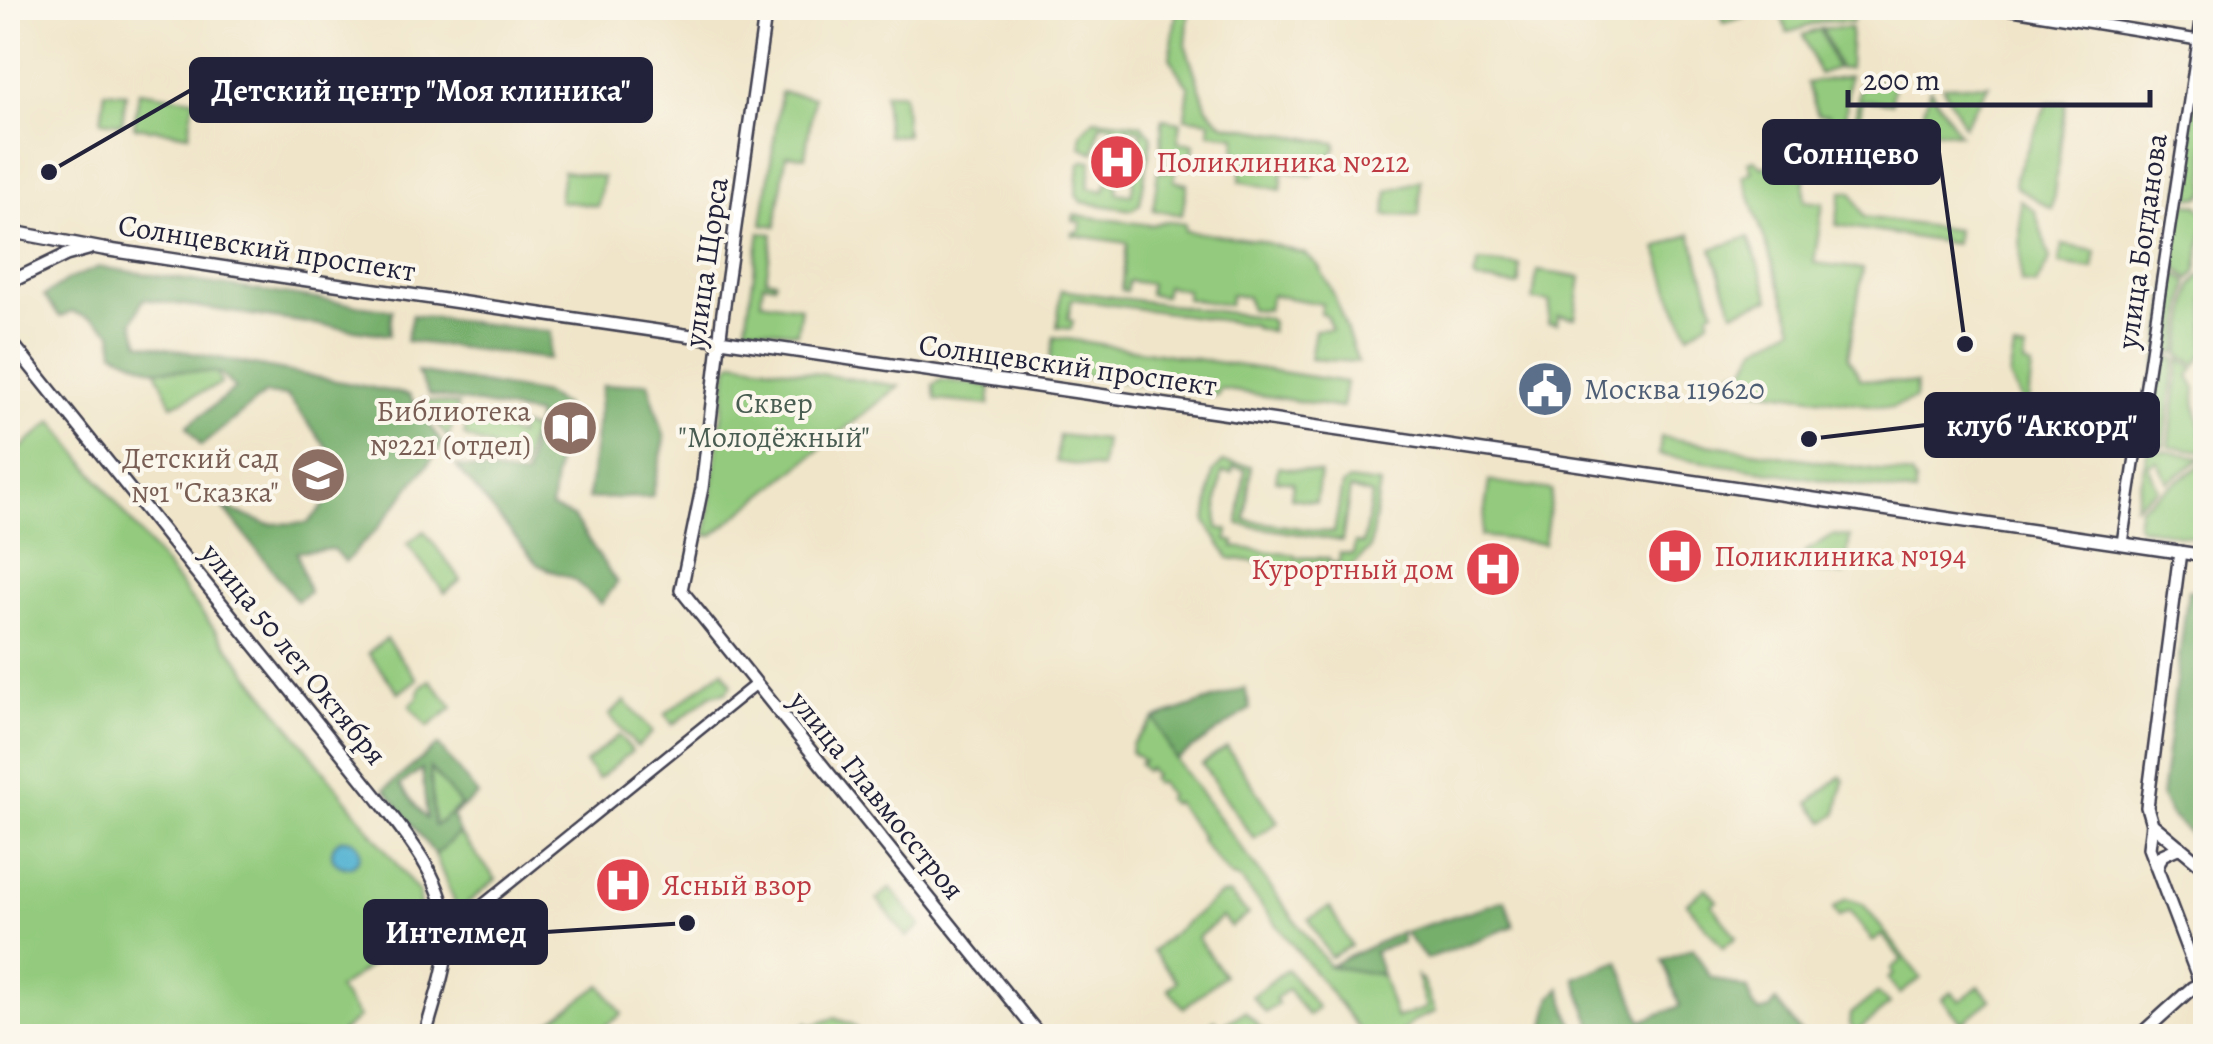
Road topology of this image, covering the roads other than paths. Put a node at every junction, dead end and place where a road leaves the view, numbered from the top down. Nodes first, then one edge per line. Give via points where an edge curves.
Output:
1 (766, 8) edge
2 (1942, 8) edge
3 (2203, 8) edge
4 (2198, 40) junction
5 (8, 231) edge
6 (102, 249) junction
7 (10, 285) edge
8 (8, 338) edge
9 (720, 341) junction
10 (2122, 544) junction
11 (2180, 552) junction
12 (2206, 556) edge
13 (682, 582) joint
14 (756, 684) junction
15 (2152, 824) junction
16 (2180, 846) junction
17 (2157, 868) junction
18 (2206, 868) edge
19 (448, 933) junction
20 (2203, 983) edge
21 (425, 1036) edge
22 (1040, 1036) edge
23 (2139, 1036) edge

1 - 9 street, улица Щорса
2 - 4 street via 2000,8
3 - 4 street, улица Богданова
4 - 10 street, улица Богданова
5 - 6 street, Солнцевский проспект
6 - 7 street via 66,255
6 - 9 street, Солнцевский проспект
8 - 19 street, улица 50 лет Октября via 397,823 433,879
9 - 10 street, Солнцевский проспект
9 - 13 street, улица Щорса via 698,520
10 - 11 street
11 - 12 street
11 - 15 street via 2147,807
13 - 14 street, улица Главмосстроя via 685,596
14 - 19 street
14 - 22 street, улица Главмосстроя
15 - 16 street
15 - 17 street
16 - 17 street via 2162,854
16 - 18 street
17 - 20 street
19 - 21 street, улица 50 лет Октября
20 - 23 street

